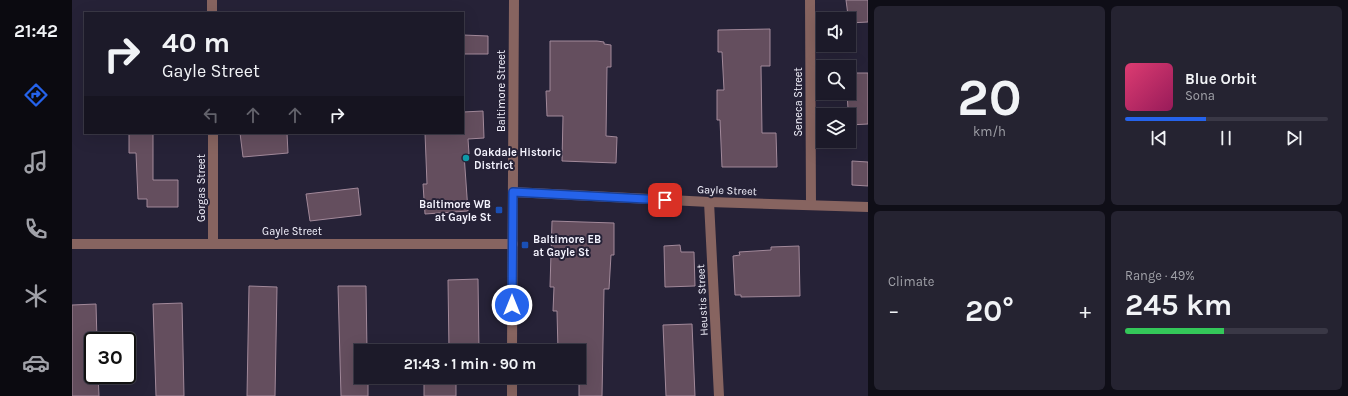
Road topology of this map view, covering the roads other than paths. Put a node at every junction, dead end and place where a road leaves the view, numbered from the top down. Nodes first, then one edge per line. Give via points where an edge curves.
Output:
1 (212, 0) edge
2 (514, 0) edge
3 (810, 0) edge
4 (212, 12) edge
5 (213, 134) edge
6 (513, 192) junction
7 (709, 202) junction
8 (811, 204) junction
9 (868, 207) edge
10 (213, 243) junction
11 (72, 244) edge
12 (513, 244) junction
13 (512, 344) edge
14 (512, 384) edge
15 (512, 396) edge
16 (719, 396) edge

1 - 4 street
2 - 6 street, Baltimore Street
3 - 8 street, Seneca Street
5 - 10 street, Gorgas Street
6 - 7 street, Gayle Street
6 - 12 street, Baltimore Street
7 - 8 street, Gayle Street
7 - 16 street, Heustis Street
8 - 9 street, Gayle Street
10 - 11 street, Gayle Street
10 - 12 street, Gayle Street
12 - 13 street, Baltimore Street
14 - 15 street

